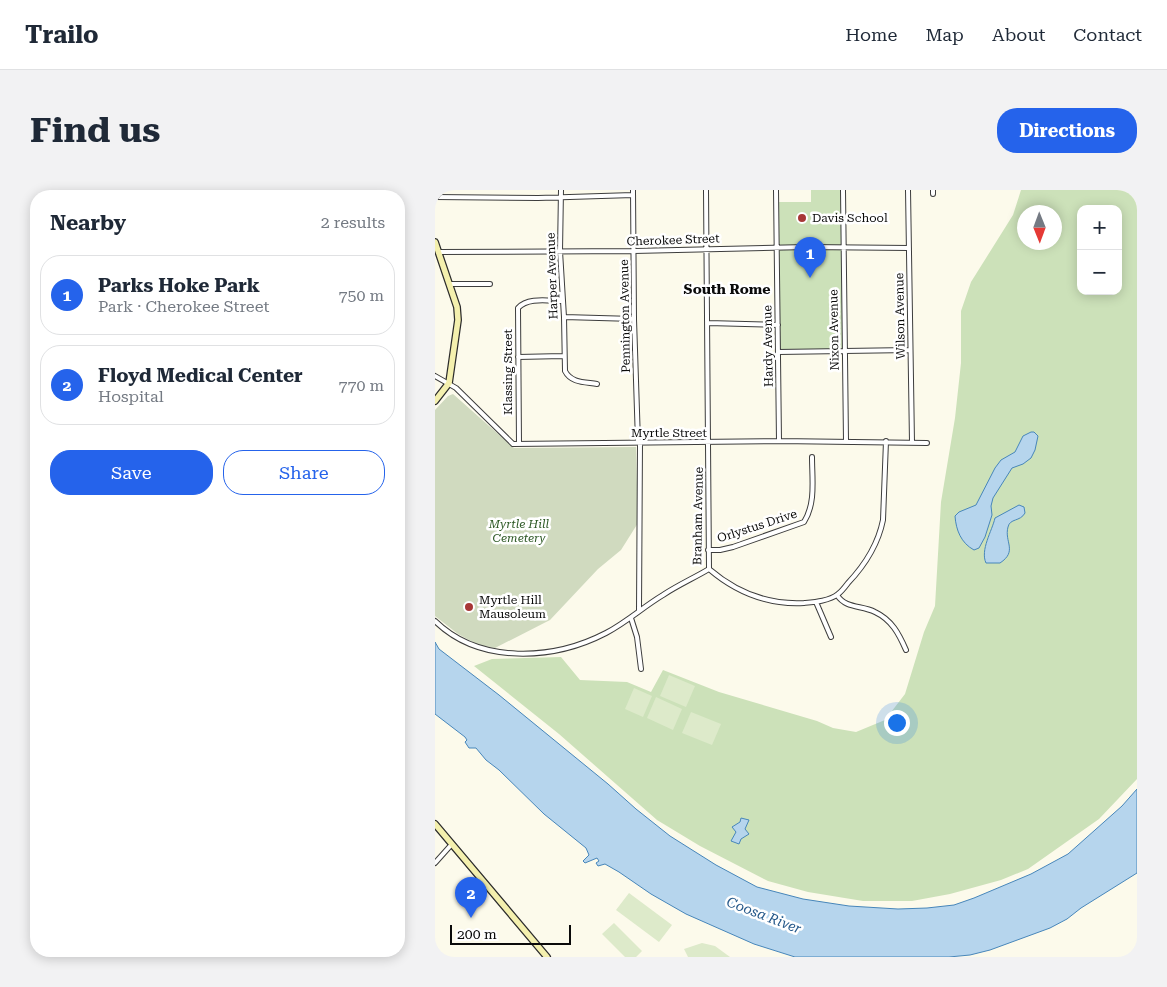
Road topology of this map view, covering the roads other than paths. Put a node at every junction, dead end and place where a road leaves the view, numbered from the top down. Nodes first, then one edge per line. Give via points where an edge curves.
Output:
1 (561, 190) edge
2 (706, 190) edge
3 (776, 190) edge
4 (843, 190) edge
5 (908, 190) edge
6 (633, 192) edge
7 (435, 197) edge
8 (561, 197) junction
9 (435, 242) edge
10 (844, 247) junction
11 (707, 248) junction
12 (777, 248) junction
13 (909, 248) junction
14 (560, 251) junction
15 (438, 252) junction
16 (634, 252) junction
17 (450, 284) junction
18 (490, 284) dead end
19 (562, 301) junction
20 (564, 317) junction
21 (634, 319) junction
22 (708, 323) junction
23 (777, 325) junction
24 (911, 350) junction
25 (778, 352) junction
26 (844, 352) junction
27 (518, 357) junction
28 (564, 359) junction
29 (435, 376) edge
30 (449, 383) junction
31 (597, 384) dead end
32 (435, 401) edge
33 (779, 441) junction
34 (846, 441) junction
35 (886, 441) junction
36 (639, 442) junction
37 (913, 442) junction
38 (709, 443) junction
39 (927, 443) dead end
40 (519, 444) junction
41 (812, 457) dead end
42 (709, 550) junction
43 (709, 569) junction
44 (837, 595) junction
45 (816, 602) junction
46 (639, 611) junction
47 (631, 618) junction
48 (435, 622) edge
49 (831, 636) dead end
50 (907, 650) dead end
51 (641, 669) dead end
52 (435, 824) edge
53 (452, 844) junction
54 (435, 864) edge
55 (1137, 954) edge
56 (547, 957) edge
57 (1132, 957) edge

1 - 8 street, Harper Avenue
2 - 11 street, Branham Avenue
3 - 12 street, Hardy Avenue
4 - 10 street, Nixon Avenue
5 - 13 street, Wilson Avenue
6 - 8 street
6 - 16 street, Pennington Avenue
7 - 8 street
8 - 14 street, Harper Avenue
9 - 15 main road
10 - 12 street, Cherokee Street
10 - 13 street, Cherokee Street
10 - 26 street, Nixon Avenue
11 - 12 street, Cherokee Street
11 - 16 street, Cherokee Street
11 - 22 street, Branham Avenue
12 - 23 street, Hardy Avenue
13 - 24 street, Wilson Avenue
14 - 15 street, Cherokee Street
14 - 16 street, Cherokee Street
14 - 19 street, Harper Avenue
15 - 17 main road
16 - 21 street, Pennington Avenue
17 - 18 street
17 - 30 main road via 458,320
19 - 20 street, Harper Avenue
19 - 27 street, Klassing Street via 523,302 519,308
20 - 21 street
20 - 28 street, Harper Avenue
21 - 36 street, Pennington Avenue
22 - 23 street
22 - 38 street, Branham Avenue
23 - 25 street, Hardy Avenue
24 - 26 street
24 - 37 street, Wilson Avenue
25 - 26 street
25 - 33 street, Hardy Avenue
26 - 34 street, Nixon Avenue
27 - 28 street
27 - 40 street, Klassing Street
28 - 31 street via 567,376
29 - 30 street
30 - 32 main road
30 - 40 street via 513,444
33 - 34 street, Myrtle Street
33 - 38 street, Myrtle Street
34 - 35 street, Myrtle Street
35 - 37 street, Myrtle Street
35 - 44 street via 881,530 871,554
36 - 38 street, Myrtle Street
36 - 40 street, Myrtle Street
36 - 46 street, Pennington Avenue
37 - 39 street, Myrtle Street
38 - 42 street, Branham Avenue
41 - 42 street, Orlystus Drive via 812,502 804,522 733,547
42 - 43 street, Branham Avenue
43 - 45 street via 737,588 769,602
43 - 46 street, Branham Avenue
44 - 45 street
44 - 50 street via 843,603 886,618
45 - 49 street
46 - 47 street, Branham Avenue
47 - 48 street, Branham Avenue via 568,648 529,653 487,651 463,642
47 - 51 street
52 - 53 main road
53 - 54 street
53 - 56 main road
55 - 57 street

